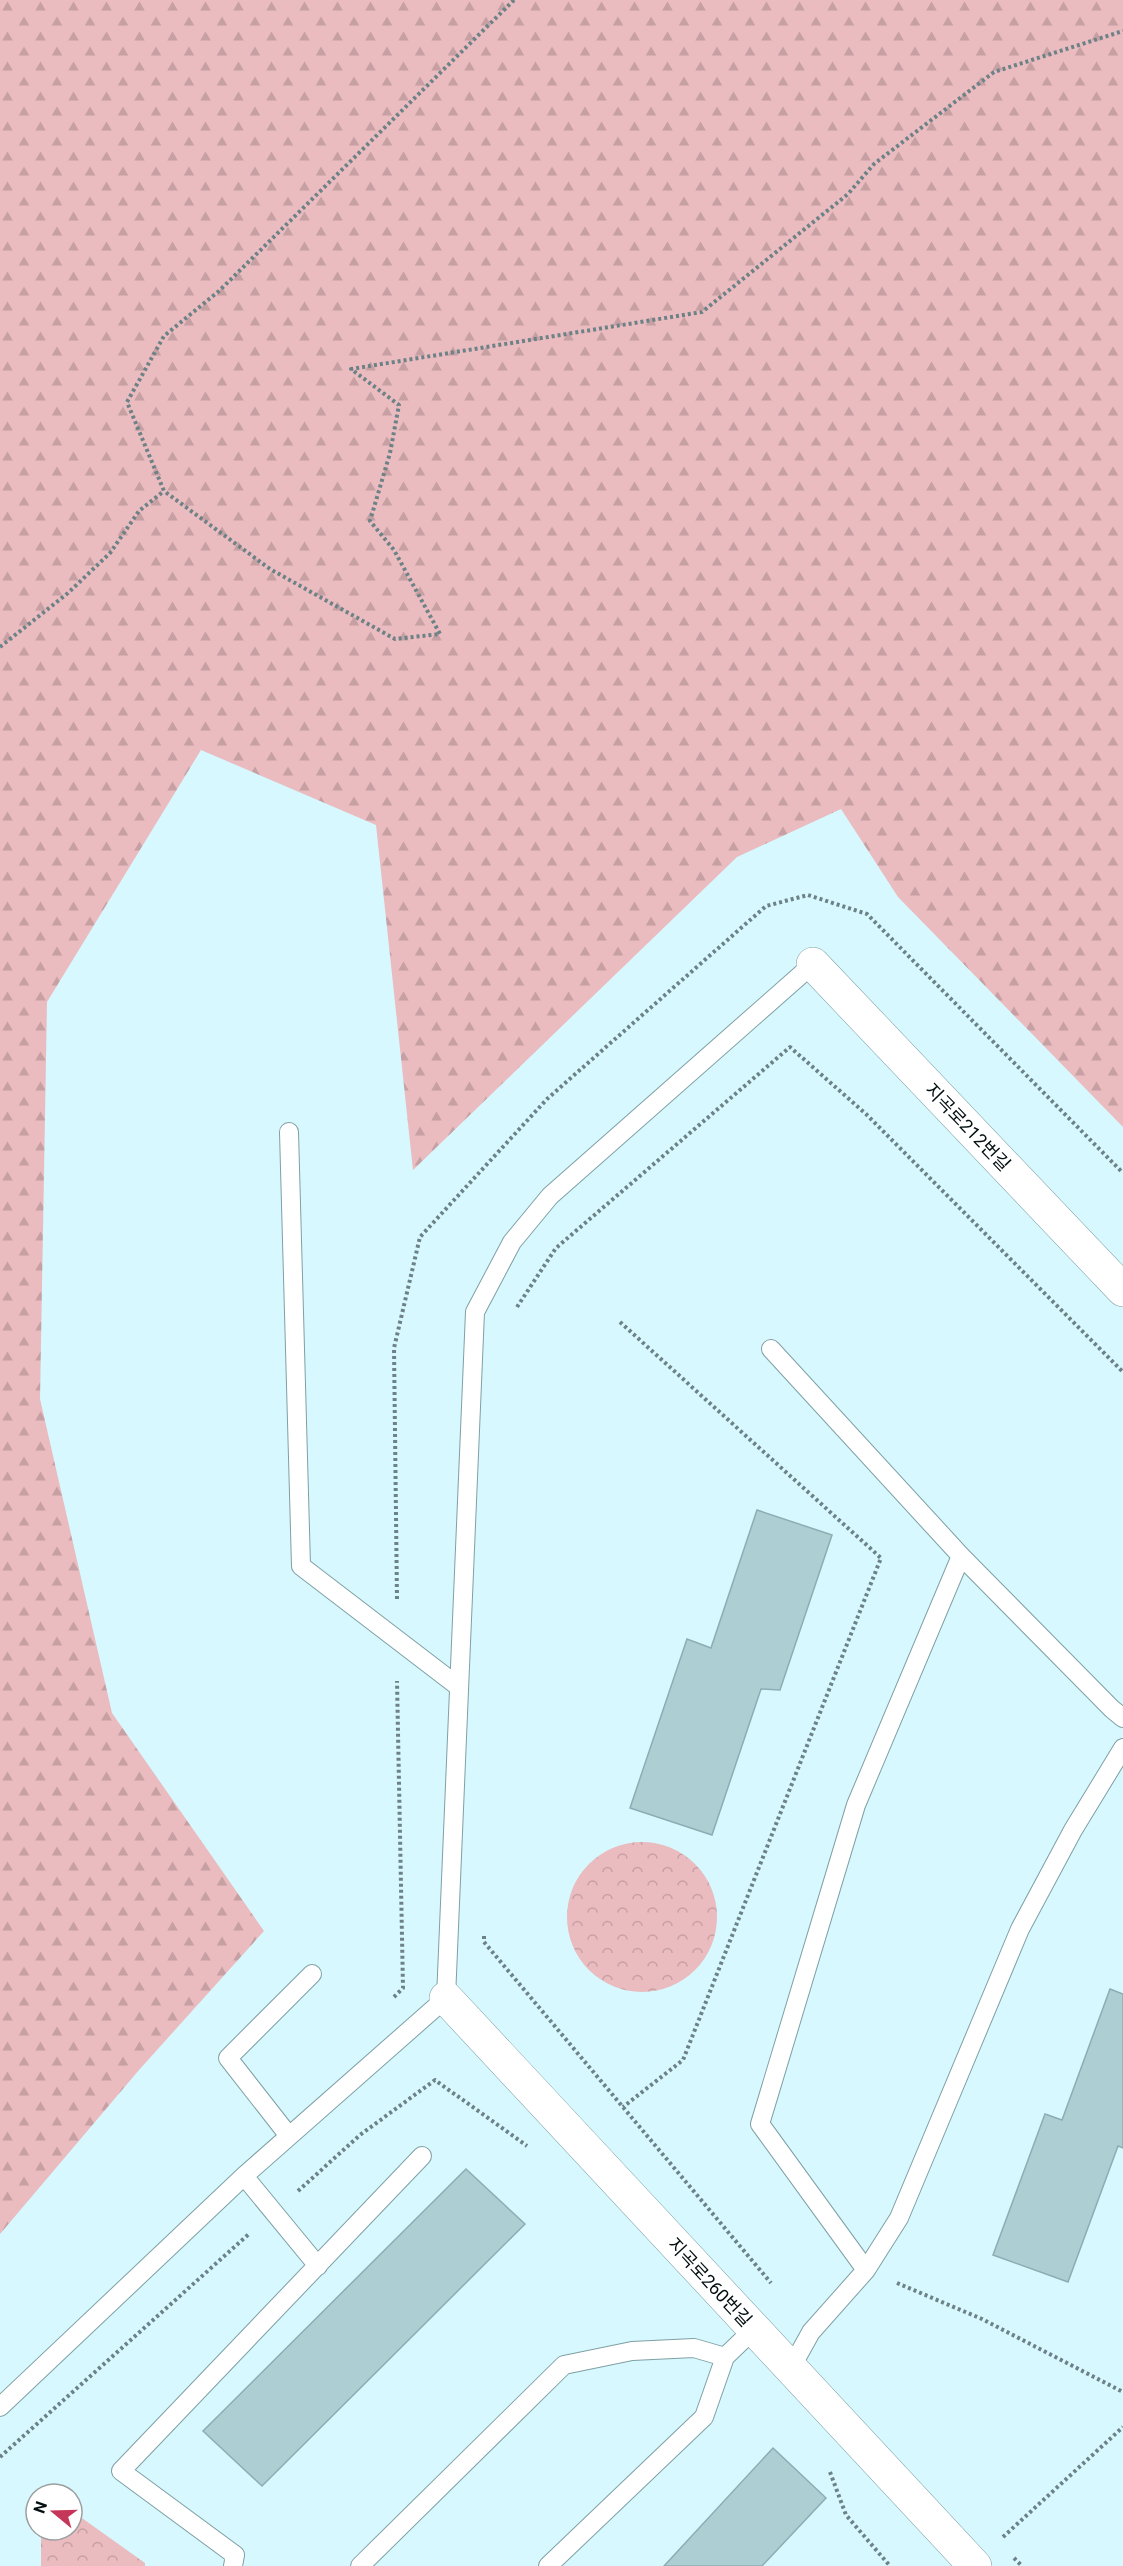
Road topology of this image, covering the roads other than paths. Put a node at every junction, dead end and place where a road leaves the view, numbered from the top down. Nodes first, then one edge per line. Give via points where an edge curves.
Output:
1 (813, 964) joint
2 (289, 1131) dead end
3 (1123, 1290) edge
4 (771, 1348) dead end
5 (961, 1556) junction
6 (459, 1687) junction
7 (1123, 1718) edge
8 (1123, 1748) edge
9 (312, 1974) dead end
10 (446, 1998) junction
11 (289, 2136) junction
12 (422, 2156) dead end
13 (244, 2176) junction
14 (318, 2266) junction
15 (866, 2270) junction
16 (754, 2329) junction
17 (725, 2356) junction
18 (791, 2368) junction
19 (0, 2407) edge
20 (233, 2566) edge
21 (360, 2566) edge
22 (548, 2566) edge
23 (975, 2566) edge

1 - 3 street, 지곡로212번길
1 - 6 lane via 550,1196 512,1242 476,1312
2 - 6 lane via 301,1566
4 - 5 lane
5 - 7 lane
5 - 15 lane via 856,1805 760,2124
6 - 10 lane
8 - 15 lane via 1020,1929 899,2218
9 - 11 lane via 228,2058
10 - 11 lane
10 - 16 street, 지곡로260번길
11 - 13 lane
12 - 14 lane
13 - 14 lane
13 - 19 lane
14 - 20 lane via 121,2472 235,2555
15 - 18 lane via 811,2332
16 - 17 lane
16 - 18 street, 지곡로260번길
17 - 21 lane via 694,2348 632,2351 564,2365
17 - 22 lane via 704,2417
18 - 23 street, 지곡로260번길

